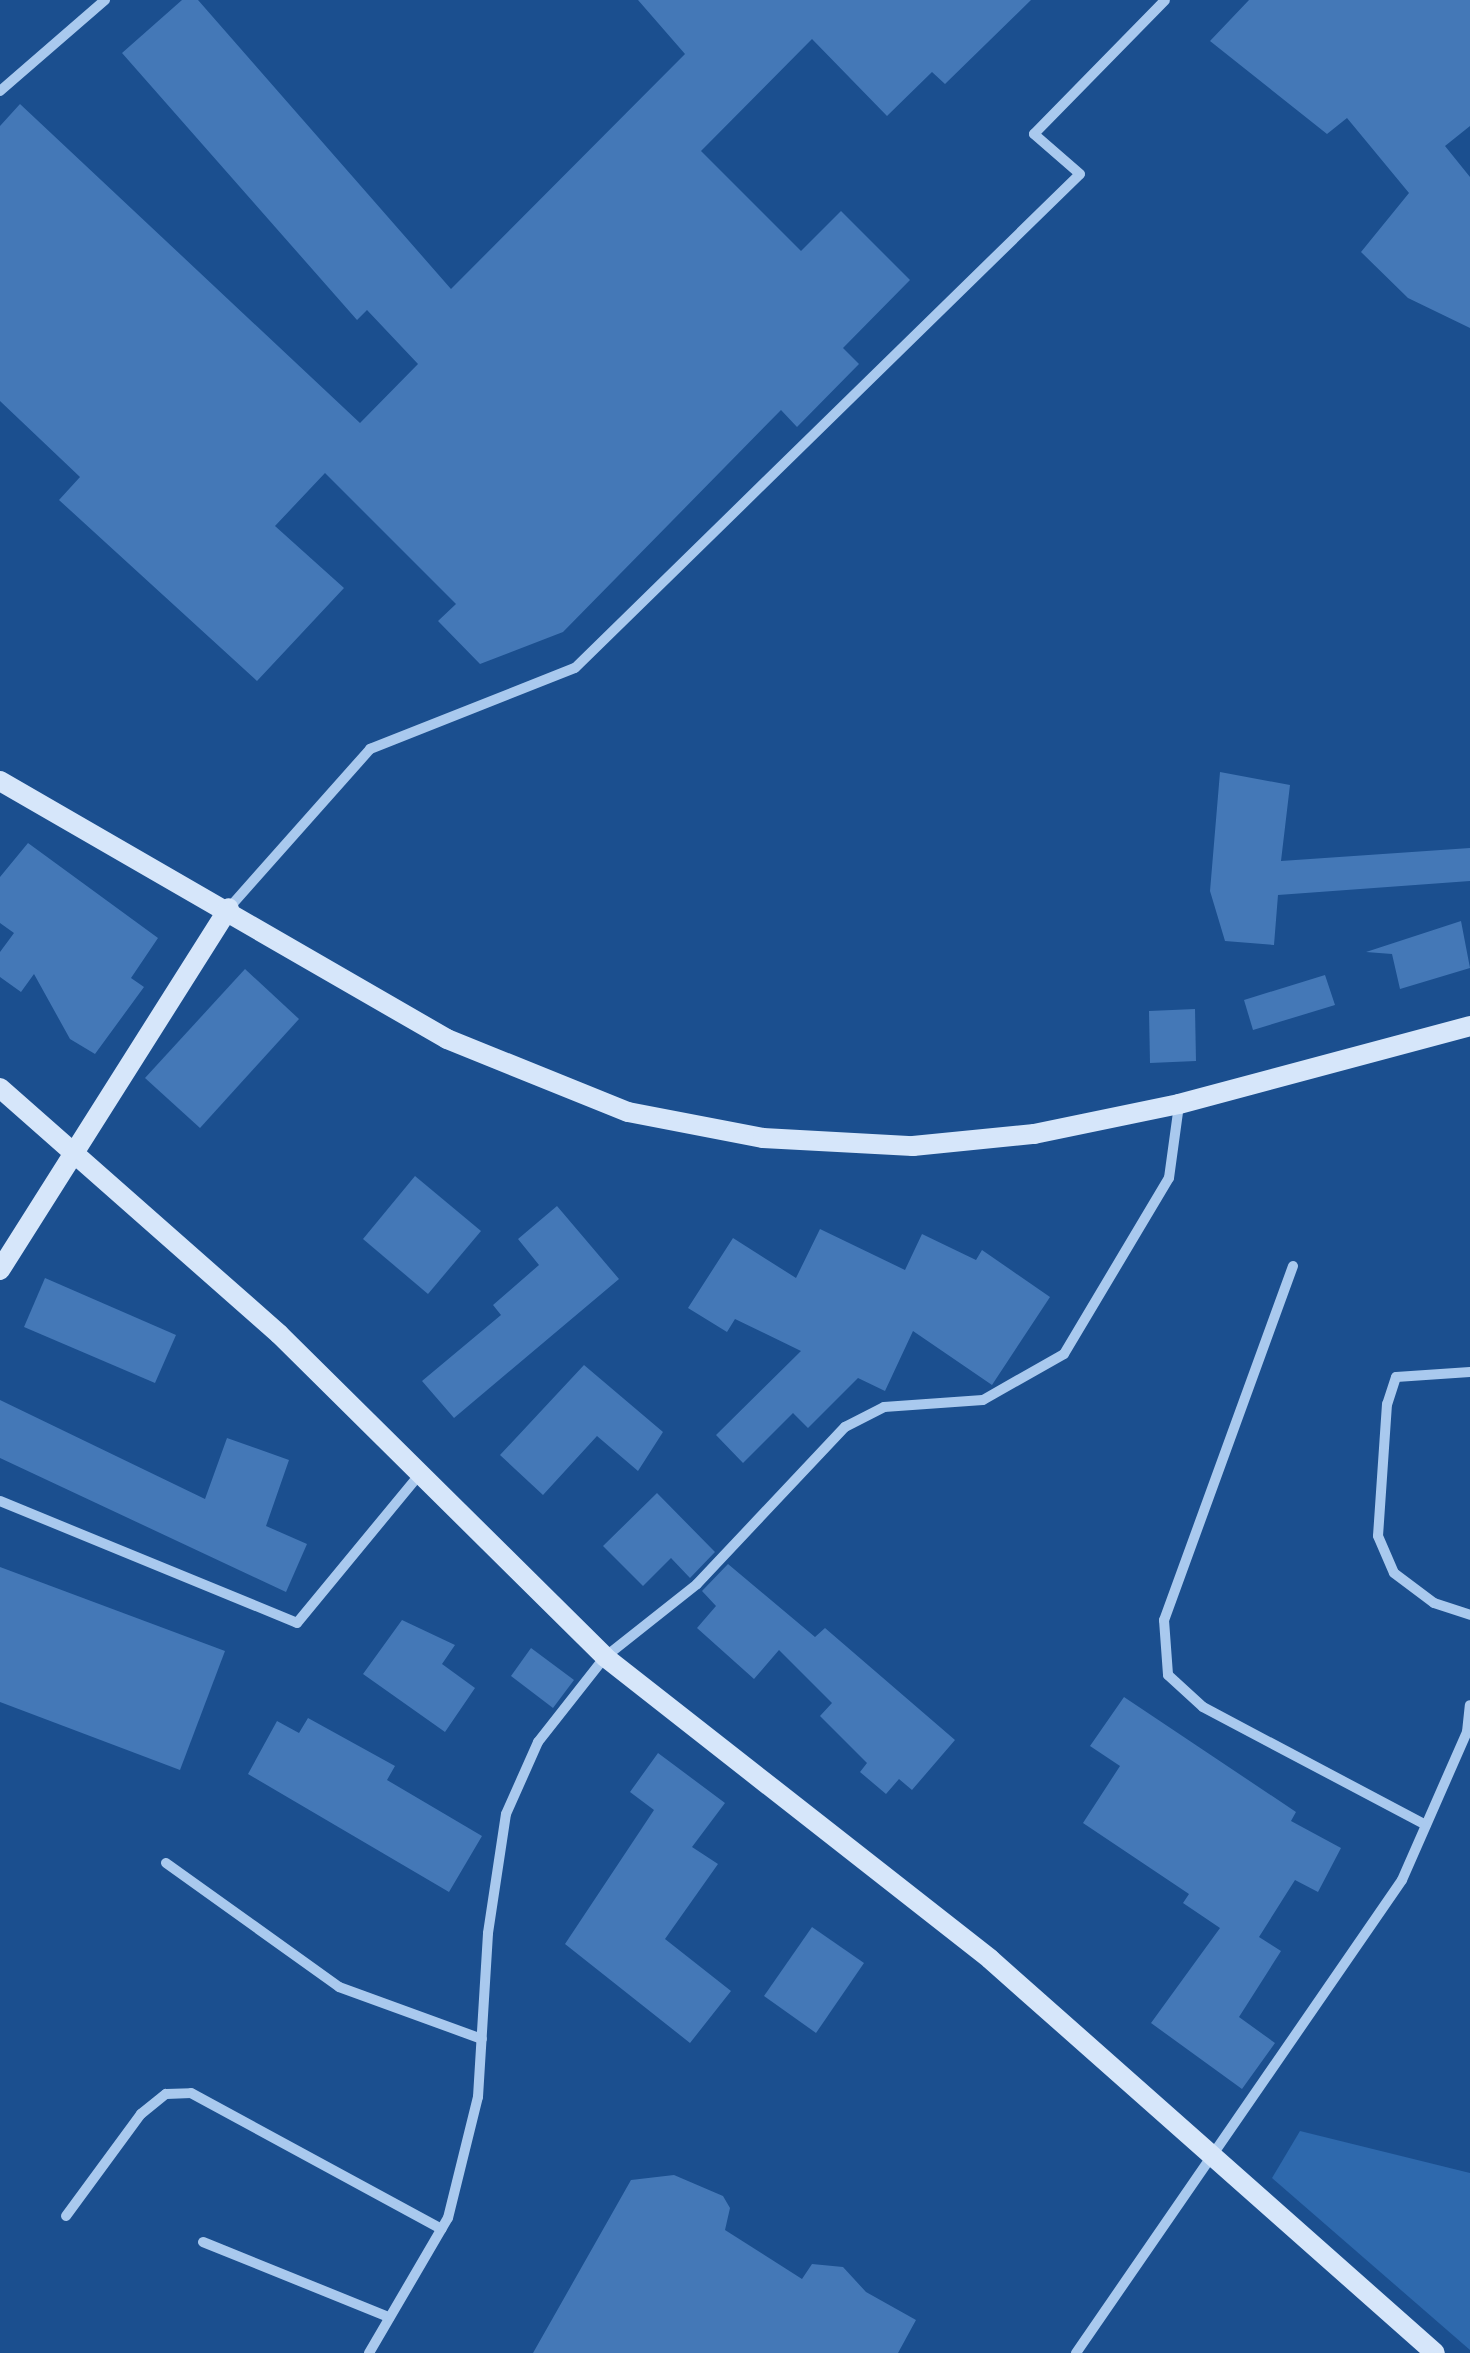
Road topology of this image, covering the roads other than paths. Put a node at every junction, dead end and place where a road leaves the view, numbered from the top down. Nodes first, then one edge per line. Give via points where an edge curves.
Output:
1 (105, 0) edge
2 (1165, 0) edge
3 (0, 92) edge
4 (0, 781) edge
5 (230, 908) junction
6 (1470, 1026) edge
7 (0, 1088) edge
8 (1179, 1104) junction
9 (73, 1151) junction
10 (1293, 1266) dead end
11 (0, 1270) edge
12 (1470, 1372) edge
13 (420, 1474) junction
14 (0, 1501) edge
15 (1470, 1615) edge
16 (605, 1657) junction
17 (1470, 1705) edge
18 (1426, 1825) junction
19 (166, 1863) dead end
20 (482, 2039) junction
21 (1206, 2156) junction
22 (66, 2216) dead end
23 (442, 2229) junction
24 (203, 2242) dead end
25 (389, 2317) junction
26 (369, 2353) edge
27 (1076, 2353) edge
28 (1435, 2353) edge

1 - 3 street
2 - 5 street via 1034,134 1080,174 575,668 370,748
4 - 5 street
5 - 8 street via 446,1039 628,1112 763,1138 913,1146 1034,1134
5 - 9 street
6 - 8 street
7 - 9 street
8 - 16 street via 1169,1178 1064,1354 983,1400 884,1407 846,1427 697,1584
9 - 11 street
9 - 13 street
10 - 18 street via 1164,1620 1168,1675 1203,1707
12 - 15 street via 1396,1377 1387,1404 1378,1536 1394,1573 1434,1603
13 - 14 street via 297,1622
13 - 16 street
16 - 20 street via 538,1742 506,1814
16 - 21 street via 990,1958
17 - 18 street
18 - 21 street via 1402,1880 1309,2021
19 - 20 street via 339,1987
20 - 23 street via 478,2097
21 - 27 street
21 - 28 street
22 - 23 street via 141,2114 166,2094 191,2093
23 - 25 street
24 - 25 street
25 - 26 street

